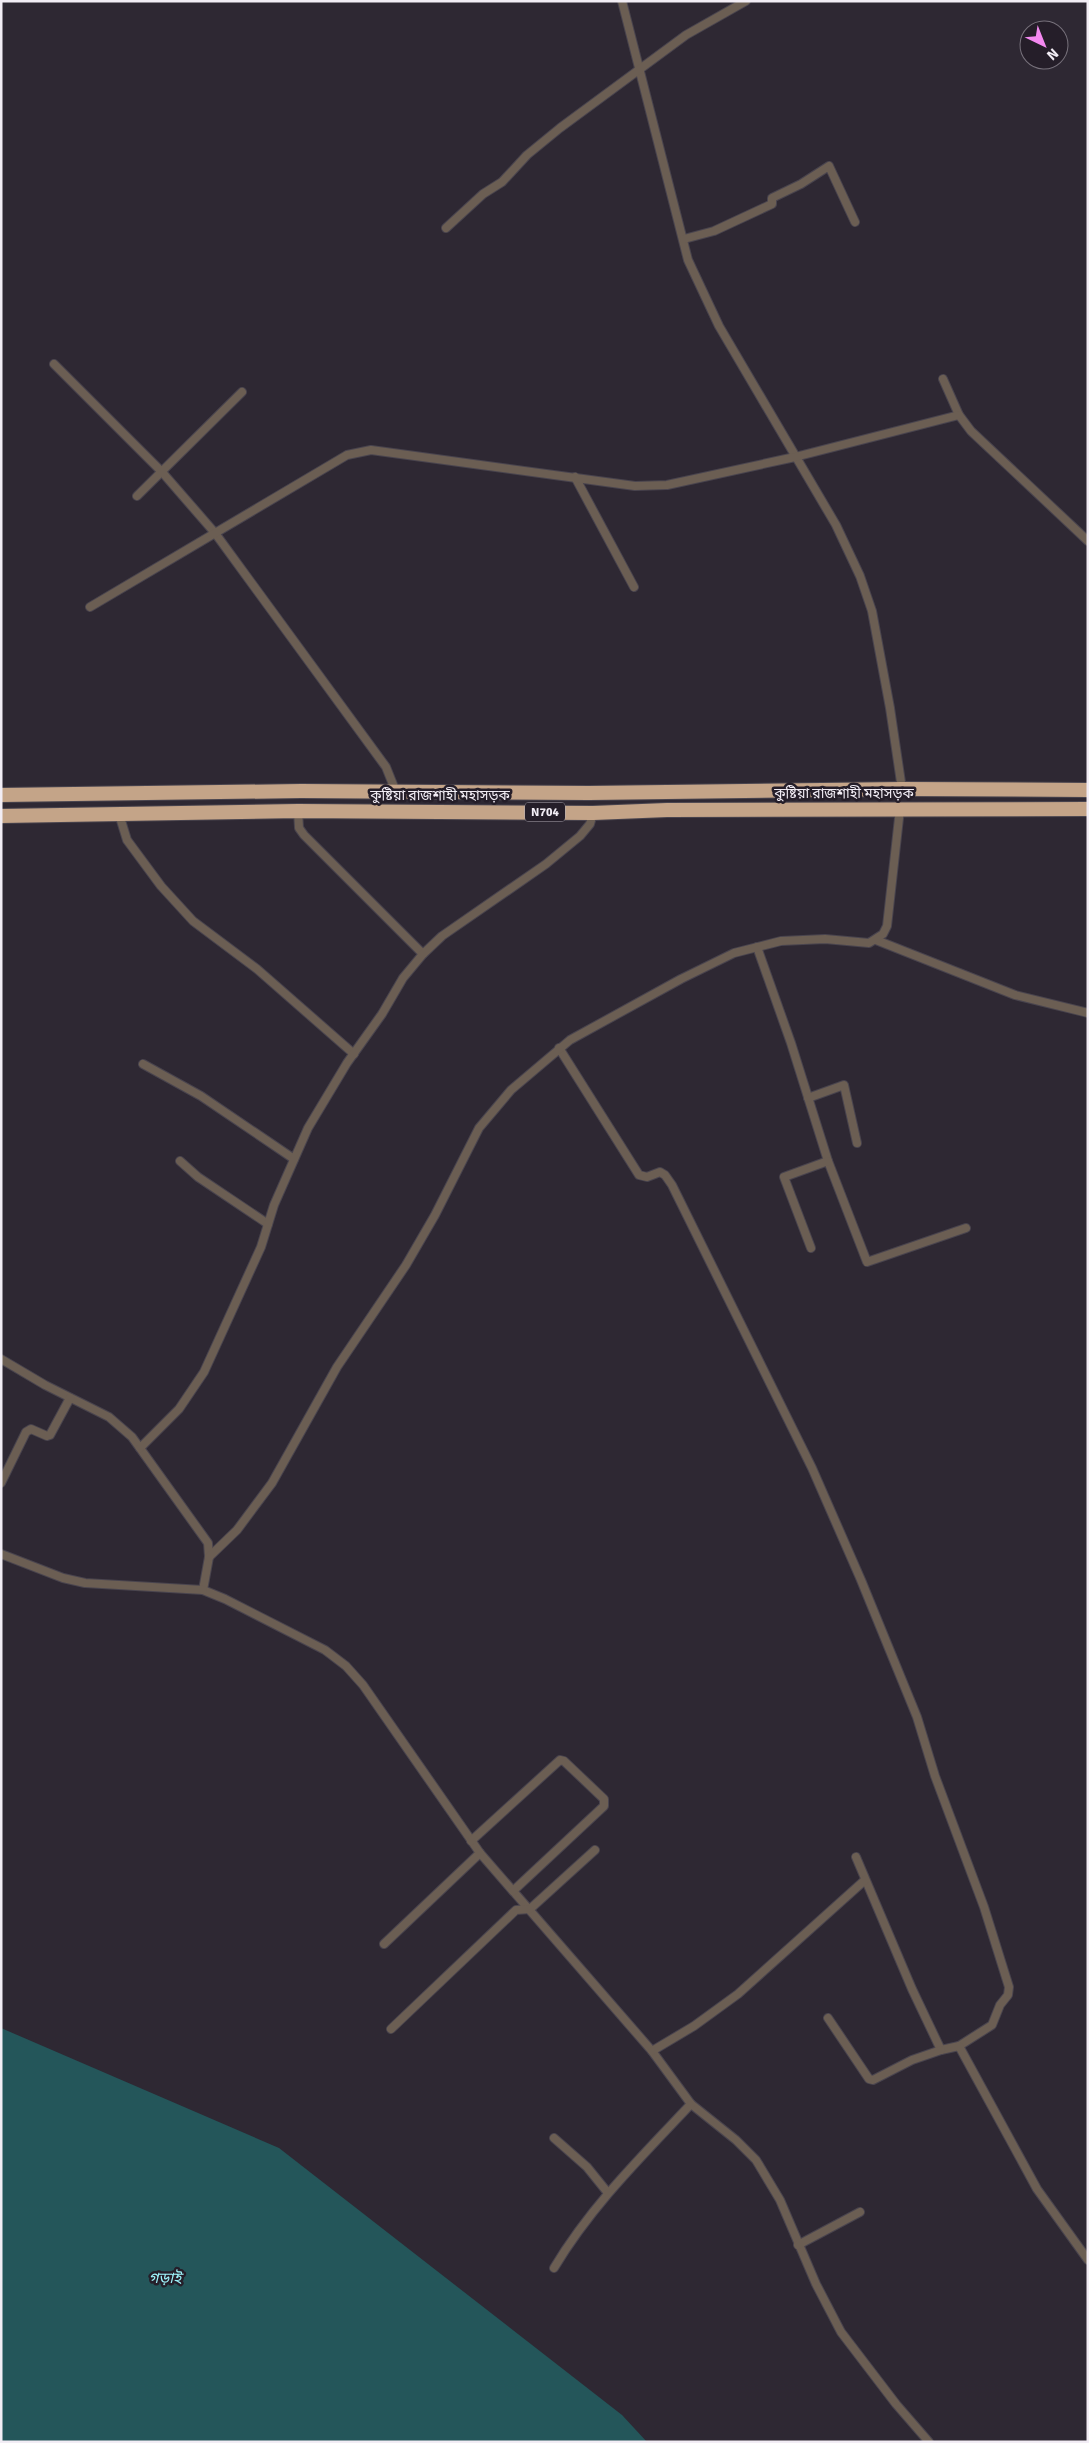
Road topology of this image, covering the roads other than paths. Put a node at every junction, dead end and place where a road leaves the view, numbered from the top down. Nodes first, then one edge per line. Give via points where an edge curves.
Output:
1 (622, 1) edge
2 (746, 1) edge
3 (641, 70) junction
4 (855, 222) dead end
5 (446, 228) dead end
6 (684, 239) junction
7 (54, 364) dead end
8 (943, 379) dead end
9 (242, 392) dead end
10 (959, 415) junction
11 (795, 457) junction
12 (162, 472) junction
13 (575, 477) junction
14 (137, 496) dead end
15 (215, 533) junction
16 (1088, 541) edge
17 (634, 587) dead end
18 (90, 607) dead end
19 (902, 789) junction
20 (946, 790) junction
21 (1088, 790) edge
22 (348, 791) junction
23 (396, 792) junction
24 (1, 795) edge
25 (947, 808) junction
26 (1088, 808) edge
27 (900, 809) junction
28 (298, 811) junction
29 (346, 811) junction
30 (593, 813) junction
31 (119, 814) junction
32 (1, 816) edge
33 (876, 940) junction
34 (757, 947) junction
35 (423, 954) junction
36 (1088, 1013) edge
37 (559, 1048) junction
38 (354, 1054) junction
39 (143, 1064) dead end
40 (808, 1098) junction
41 (857, 1143) dead end
42 (294, 1159) junction
43 (180, 1161) dead end
44 (828, 1161) junction
45 (268, 1224) junction
46 (966, 1228) dead end
47 (811, 1248) dead end
48 (1, 1359) edge
49 (70, 1398) junction
50 (140, 1448) junction
51 (1, 1483) edge
52 (1, 1554) edge
53 (209, 1557) junction
54 (203, 1590) junction
55 (471, 1841) junction
56 (595, 1850) dead end
57 (480, 1853) junction
58 (856, 1857) dead end
59 (865, 1880) junction
60 (513, 1891) junction
61 (530, 1909) junction
62 (384, 1944) dead end
63 (828, 2018) dead end
64 (391, 2028) dead end
65 (959, 2046) junction
66 (942, 2050) junction
67 (652, 2051) junction
68 (691, 2104) junction
69 (554, 2138) dead end
70 (608, 2193) junction
71 (860, 2212) dead end
72 (798, 2245) junction
73 (1088, 2260) edge
74 (554, 2268) dead end
75 (928, 2442) edge

1 - 3 street
2 - 3 street via 686,36
3 - 5 street via 539,144 502,182
3 - 6 street
4 - 6 street via 829,166 772,198 772,204 714,231
6 - 11 street via 688,260 719,326
7 - 12 street
8 - 10 street
9 - 12 street
10 - 11 street
10 - 16 street via 971,432
11 - 13 street via 666,485 635,486
11 - 19 street via 836,525 872,611
12 - 14 street
12 - 15 street
13 - 15 street via 371,450 357,451
13 - 17 street
15 - 18 street
15 - 23 street via 386,767
19 - 20 highway, কুষ্টিয়া রাজশাহী মহাসড়ক / N704
19 - 23 highway, কুষ্টিয়া রাজশাহী মহাসড়ক / N704
20 - 21 highway, কুষ্টিয়া রাজশাহী মহাসড়ক / N704
20 - 25 highway
22 - 23 highway, কুষ্টিয়া রাজশাহী মহাসড়ক / N704
22 - 24 highway, কুষ্টিয়া রাজশাহী মহাসড়ক / N704
22 - 29 highway
25 - 26 highway, কুষ্টিয়া রাজশাহী মহাসড়ক / N704
25 - 27 highway, কুষ্টিয়া রাজশাহী মহাসড়ক / N704
27 - 30 highway, কুষ্টিয়া রাজশাহী মহাসড়ক / N704
27 - 33 street via 887,926
28 - 29 highway, কুষ্টিয়া রাজশাহী মহাসড়ক / N704
28 - 31 highway, কুষ্টিয়া রাজশাহী মহাসড়ক / N704
28 - 35 street via 299,828 304,835
29 - 30 highway, কুষ্টিয়া রাজশাহী মহাসড়ক / N704
30 - 35 street via 590,824 580,836
31 - 32 highway, কুষ্টিয়া রাজশাহী মহাসড়ক / N704
31 - 38 street via 127,840 161,886 193,921 257,969
33 - 34 street via 869,943 825,939 781,941
33 - 36 street via 1015,995
34 - 37 street via 681,979
34 - 40 street
35 - 38 street via 403,978
37 - 53 street via 511,1090 479,1128 406,1265 337,1367 272,1483 238,1530
37 - 65 street via 638,1175 647,1177 660,1172 672,1185 812,1468 917,1716 1009,1987 992,2025
38 - 42 street via 308,1128
39 - 42 street via 201,1096
40 - 41 street via 841,1085 845,1087
40 - 44 street
42 - 45 street
43 - 45 street
44 - 46 street via 867,1262
44 - 47 street via 784,1177
45 - 50 street via 261,1247 204,1372 178,1409
48 - 49 street
49 - 50 street via 109,1417
49 - 51 street via 50,1435 31,1429 26,1432
50 - 53 street via 201,1531 208,1543
52 - 54 street via 85,1583
53 - 54 street
54 - 55 street via 325,1650 346,1666 363,1685
55 - 57 street
55 - 60 street via 560,1760 604,1799 604,1806
56 - 61 street
57 - 60 street
57 - 62 street
58 - 59 street
59 - 66 street
59 - 67 street via 738,1994
60 - 61 street
61 - 64 street via 516,1910
61 - 67 street
63 - 66 street via 869,2079
65 - 66 street
65 - 73 street via 1037,2190
67 - 68 street
68 - 70 street
68 - 72 street via 756,2160 780,2200
69 - 70 street via 587,2167
70 - 74 street via 569,2242
71 - 72 street
72 - 75 street via 841,2332

